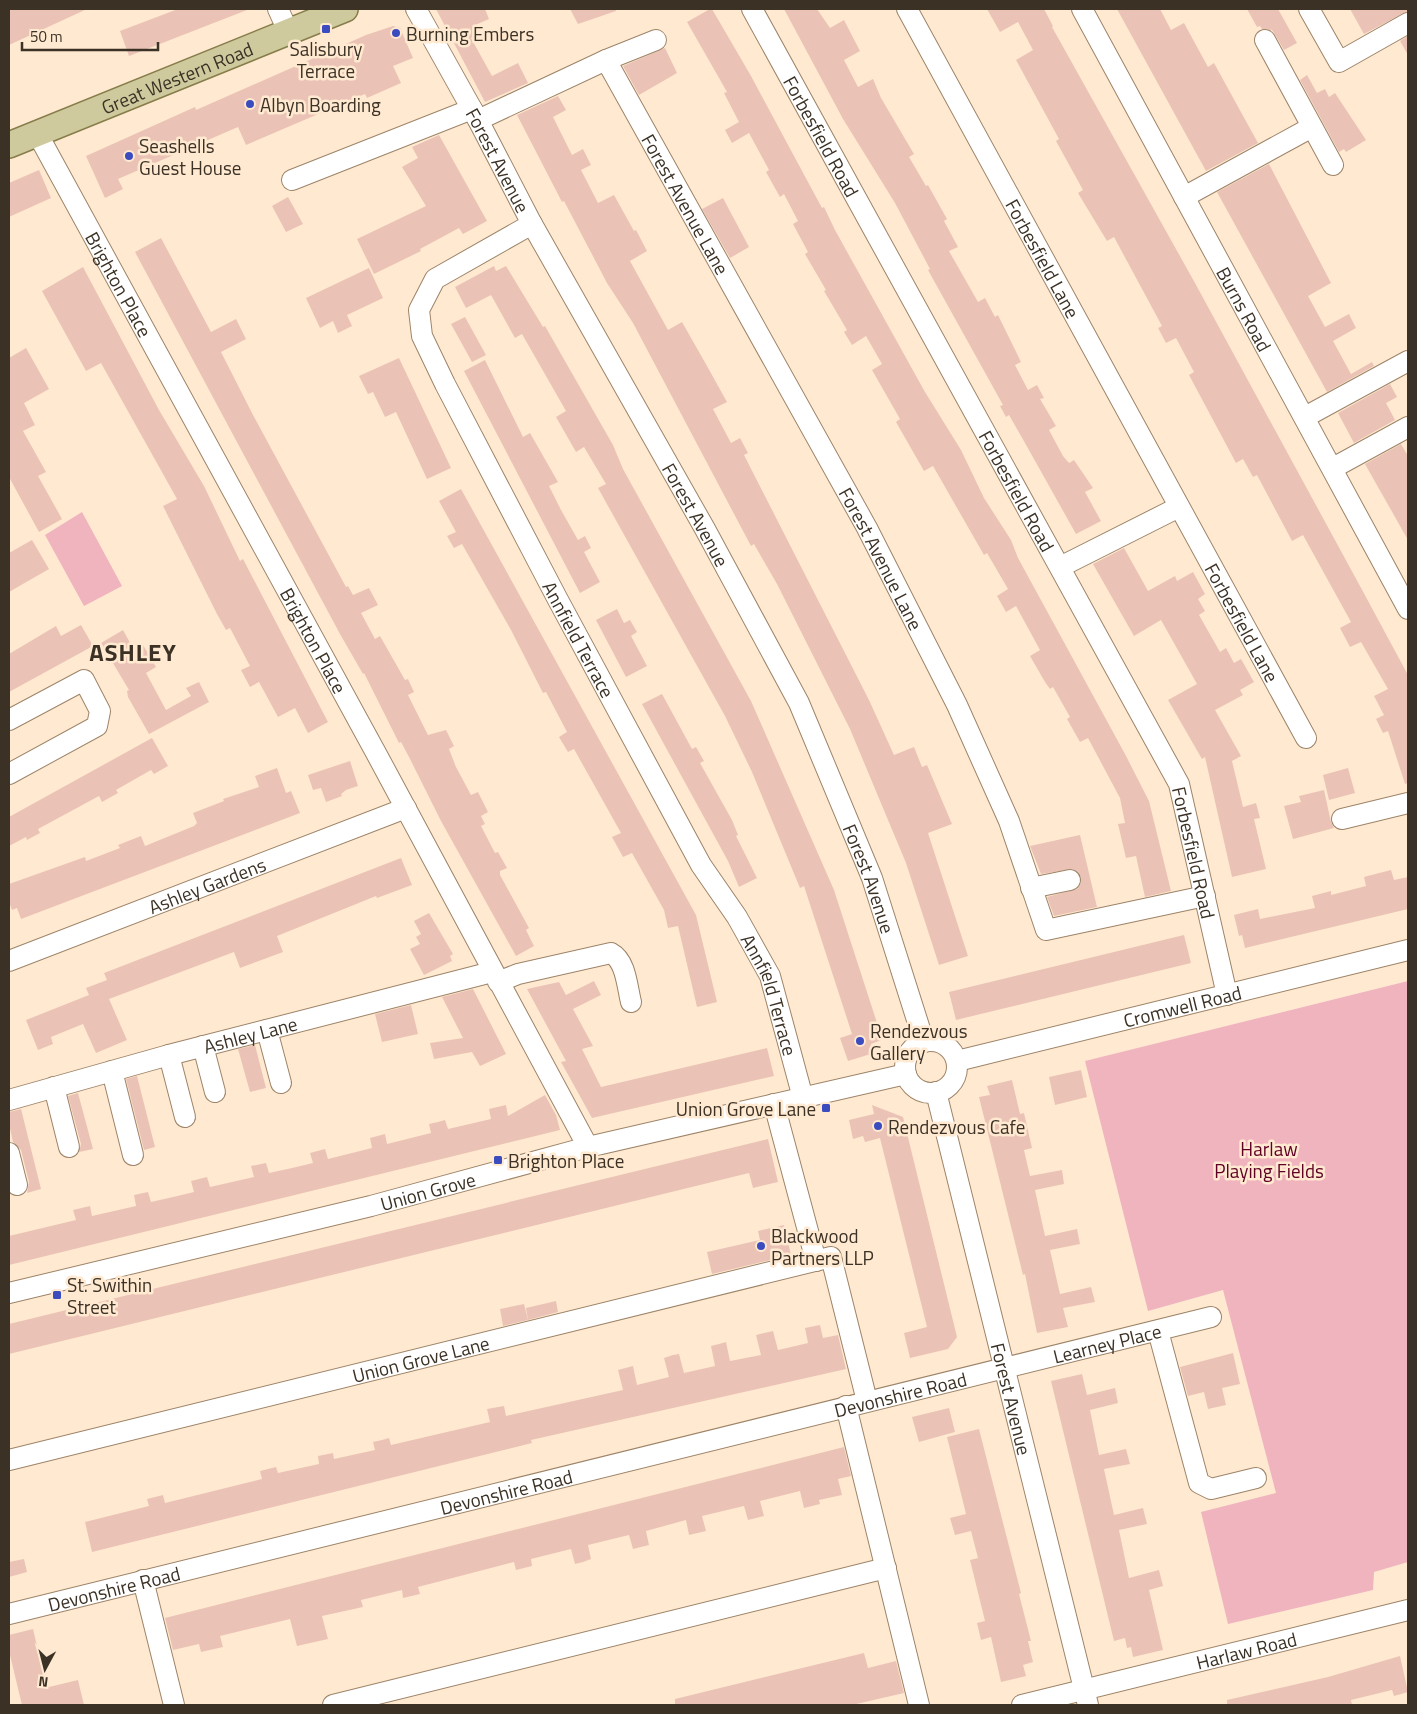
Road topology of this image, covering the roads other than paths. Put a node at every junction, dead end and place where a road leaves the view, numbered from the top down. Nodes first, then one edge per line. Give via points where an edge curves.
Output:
1 (345, 9) edge
2 (416, 9) edge
3 (752, 9) edge
4 (907, 9) edge
5 (1082, 9) edge
6 (1308, 9) edge
7 (283, 20) edge
8 (1408, 23) edge
9 (656, 40) dead end
10 (1265, 40) dead end
11 (606, 60) junction
12 (475, 114) junction
13 (1312, 126) junction
14 (37, 133) junction
15 (9, 145) edge
16 (1333, 165) dead end
17 (292, 180) dead end
18 (1184, 197) junction
19 (532, 224) junction
20 (1408, 361) edge
21 (1305, 418) junction
22 (1408, 427) edge
23 (1333, 468) junction
24 (1179, 507) junction
25 (1060, 567) junction
26 (1408, 609) edge
27 (9, 720) edge
28 (1306, 738) dead end
29 (9, 774) edge
30 (1408, 803) edge
31 (406, 808) junction
32 (1342, 819) dead end
33 (1070, 880) dead end
34 (1031, 888) junction
35 (1205, 896) junction
36 (1408, 950) edge
37 (9, 960) edge
38 (495, 977) junction
39 (1227, 995) junction
40 (631, 1002) dead end
41 (267, 1030) junction
42 (924, 1042) junction
43 (203, 1046) junction
44 (169, 1055) junction
45 (957, 1061) junction
46 (112, 1071) junction
47 (906, 1074) junction
48 (281, 1084) dead end
49 (54, 1087) junction
50 (215, 1092) dead end
51 (936, 1092) junction
52 (803, 1098) junction
53 (9, 1100) edge
54 (774, 1104) junction
55 (185, 1117) dead end
56 (69, 1147) dead end
57 (588, 1147) junction
58 (9, 1153) edge
59 (133, 1154) dead end
60 (17, 1185) dead end
61 (823, 1259) junction
62 (9, 1294) edge
63 (1211, 1317) dead end
64 (1158, 1331) junction
65 (1004, 1367) junction
66 (866, 1401) junction
67 (846, 1406) junction
68 (9, 1460) edge
69 (1256, 1478) dead end
70 (886, 1568) junction
71 (143, 1580) junction
72 (1408, 1610) edge
73 (9, 1614) edge
74 (1086, 1697) edge
75 (174, 1705) edge
76 (333, 1705) edge
77 (920, 1705) edge
78 (1022, 1705) edge

1 - 7 main road, Great Western Road
2 - 12 street, Forest Avenue
3 - 25 street, Forbesfield Road
4 - 24 street, Forbesfield Lane
5 - 18 street, Burns Road
6 - 8 street via 1338,62
7 - 14 main road, Great Western Road
9 - 11 street
10 - 13 street
11 - 12 street
11 - 34 street, Forest Avenue Lane via 872,537 957,705 1009,821
12 - 17 street
12 - 19 street, Forest Avenue
13 - 16 street
13 - 18 street
14 - 15 main road, Great Western Road
14 - 31 street, Brighton Place
18 - 21 street, Burns Road
19 - 42 street, Forest Avenue via 799,703 872,878
19 - 52 street, Annfield Terrace via 435,279 419,310 422,336 556,598 700,865 737,918 770,976
20 - 21 street
21 - 23 street, Burns Road
22 - 23 street
23 - 26 street, Burns Road
24 - 25 street
24 - 28 street, Forbesfield Lane
25 - 35 street, Forbesfield Road via 1179,784
27 - 29 street via 84,680 100,711 97,726
30 - 32 street
31 - 37 street, Ashley Gardens
31 - 38 street, Brighton Place
33 - 34 street
34 - 35 street, Forest Avenue Lane via 1046,930
35 - 39 street, Forbesfield Road
36 - 39 street, Cromwell Road
38 - 40 street, Ashley Lane via 611,953 618,957 622,966
38 - 41 street, Ashley Lane
38 - 57 street, Brighton Place
39 - 45 street, Cromwell Road
41 - 43 street, Ashley Lane
41 - 48 street
42 - 45 street via 932,1041 948,1047
42 - 47 street via 917,1045 907,1058
43 - 44 street, Ashley Lane
43 - 50 street
44 - 46 street, Ashley Lane
44 - 55 street
45 - 51 street via 955,1077 944,1089
46 - 49 street, Ashley Lane
46 - 59 street
47 - 51 street via 915,1087 929,1093
47 - 52 street, Union Grove
49 - 53 street, Ashley Lane
49 - 56 street
51 - 65 street, Forest Avenue
52 - 54 street, Union Grove
54 - 57 street, Union Grove
54 - 61 street
57 - 62 street, Union Grove via 371,1206
58 - 60 street
61 - 66 street
61 - 68 street, Union Grove Lane
63 - 64 street, Learney Place
64 - 65 street, Learney Place
64 - 69 street via 1199,1483 1211,1489
65 - 66 street, Devonshire Road
65 - 74 street, Forest Avenue
66 - 67 street, Devonshire Road
67 - 70 street
67 - 71 street, Devonshire Road
70 - 76 street
70 - 77 street
71 - 73 street, Devonshire Road
71 - 75 street
72 - 74 street, Harlaw Road
74 - 78 street, Harlaw Road

